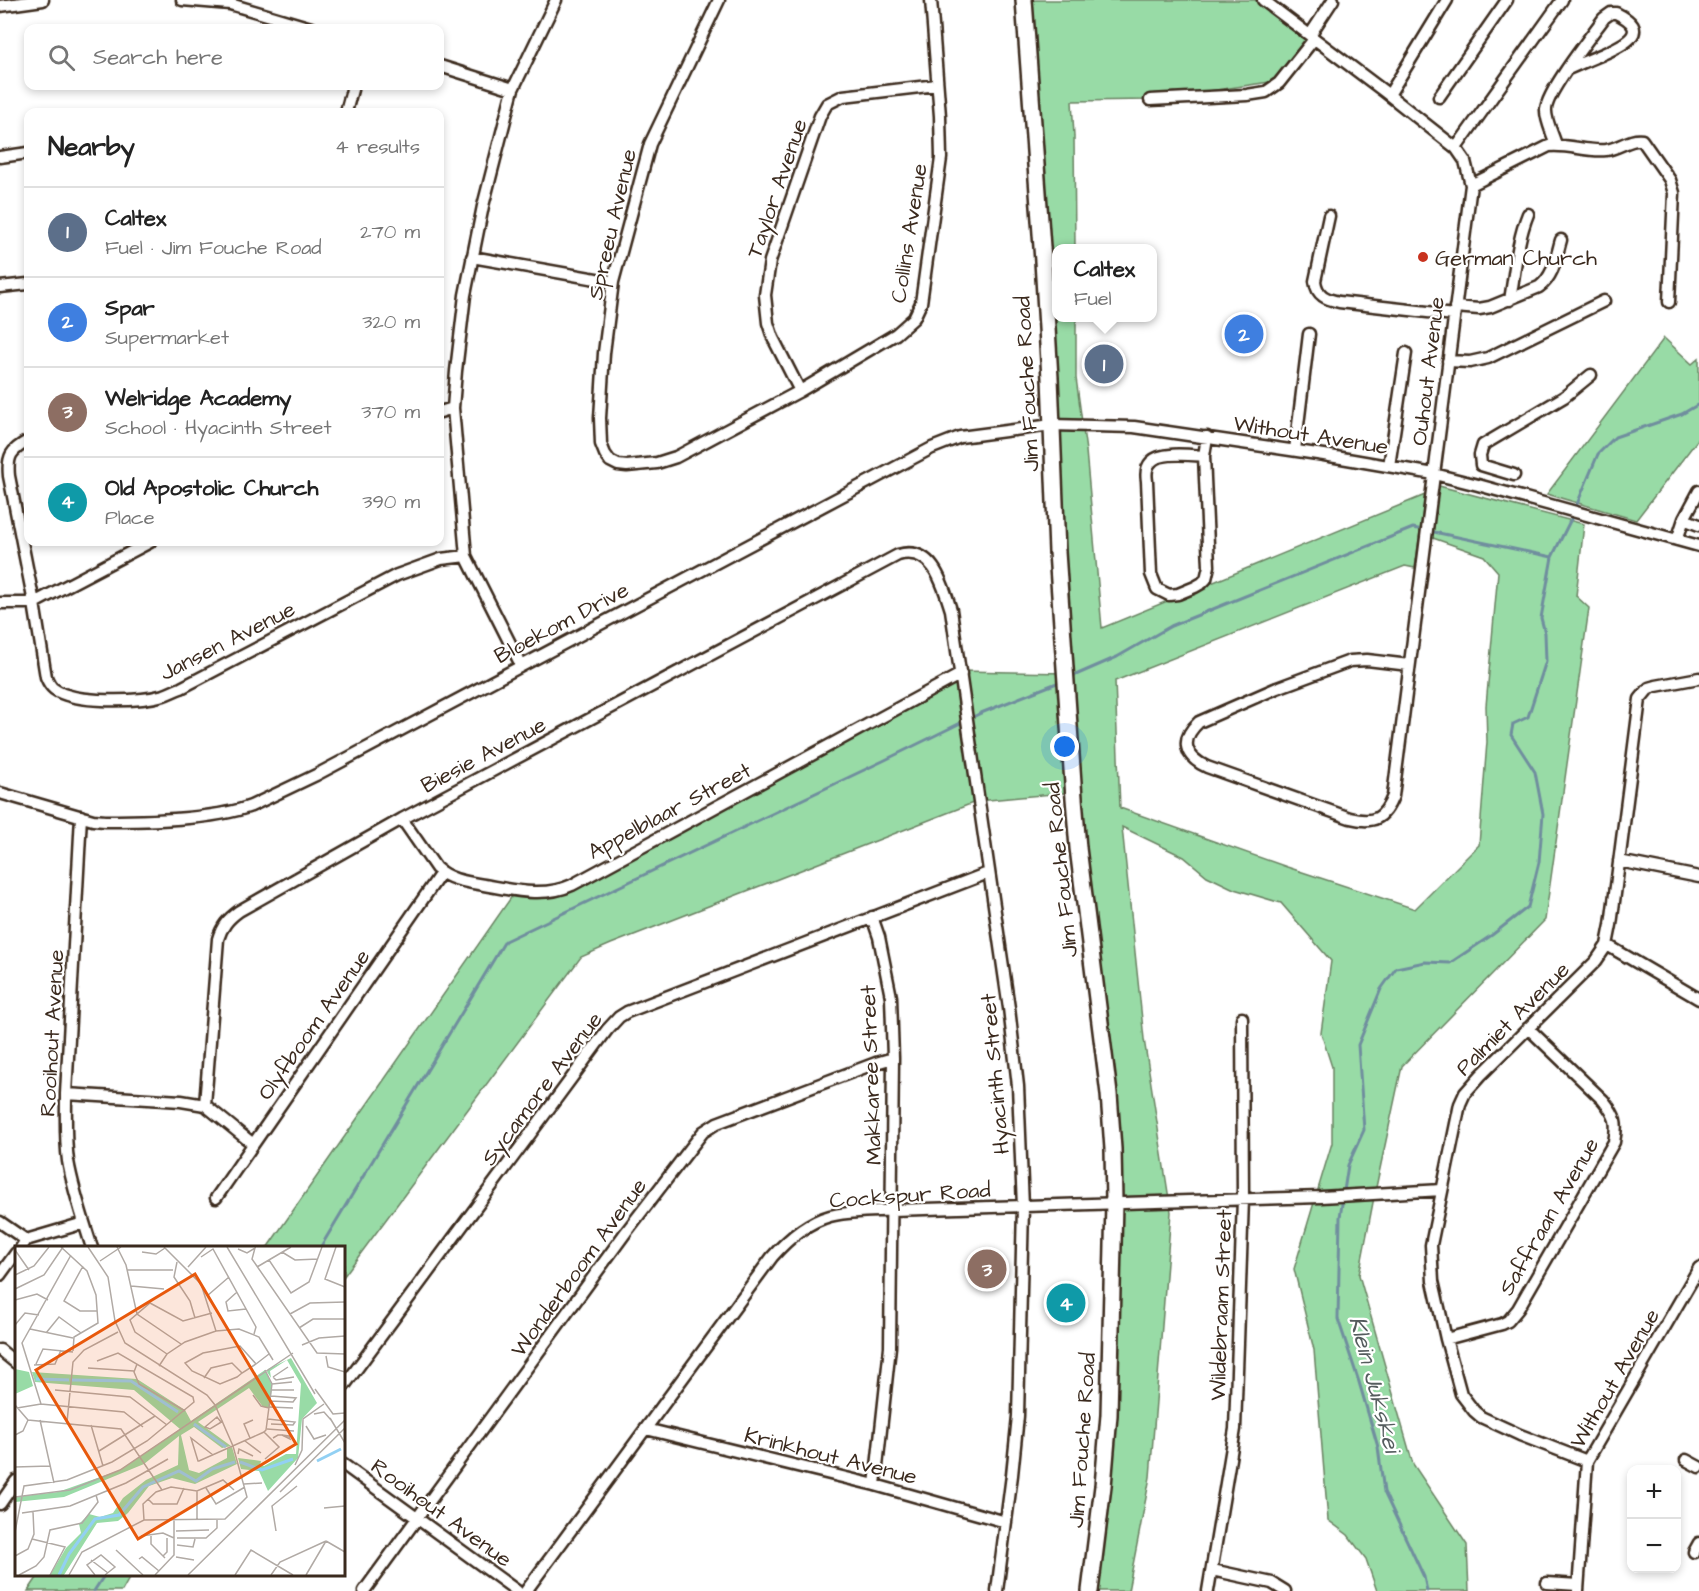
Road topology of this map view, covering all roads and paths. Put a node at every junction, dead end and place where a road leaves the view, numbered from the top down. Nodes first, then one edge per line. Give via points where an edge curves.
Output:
1 (43, 0) edge
2 (182, 0) edge
3 (556, 0) edge
4 (719, 0) edge
5 (931, 0) edge
6 (1024, 0) edge
7 (1333, 0) edge
8 (1447, 0) edge
9 (1507, 0) edge
10 (1562, 0) edge
11 (216, 1) edge
12 (1267, 1) edge
13 (0, 6) edge
14 (298, 24) edge
15 (1312, 37) junction
16 (444, 67) edge
17 (1568, 69) junction
18 (937, 85) junction
19 (513, 89) junction
20 (351, 90) edge
21 (1389, 95) junction
22 (1439, 97) dead end
23 (1150, 100) dead end
24 (347, 108) edge
25 (1556, 145) junction
26 (1456, 148) junction
27 (24, 154) edge
28 (0, 157) edge
29 (1471, 185) junction
30 (1528, 214) dead end
31 (1329, 216) dead end
32 (1561, 240) dead end
33 (472, 257) junction
34 (613, 282) junction
35 (24, 284) edge
36 (0, 287) edge
37 (1510, 300) junction
38 (1605, 301) dead end
39 (1670, 302) dead end
40 (1455, 311) junction
41 (1309, 334) dead end
42 (1406, 353) dead end
43 (1448, 361) junction
44 (1591, 375) dead end
45 (800, 391) junction
46 (453, 408) junction
47 (444, 411) edge
48 (1052, 425) junction
49 (1207, 437) junction
50 (24, 443) edge
51 (1295, 450) junction
52 (1204, 456) junction
53 (618, 465) joint
54 (1481, 465) junction
55 (1389, 466) junction
56 (1434, 474) junction
57 (1515, 475) dead end
58 (1478, 485) junction
59 (1699, 491) edge
60 (1684, 519) junction
61 (1699, 525) edge
62 (1677, 540) junction
63 (142, 546) edge
64 (1699, 546) edge
65 (466, 556) junction
66 (928, 561) joint
67 (0, 603) edge
68 (34, 603) junction
69 (521, 665) junction
70 (1409, 665) junction
71 (961, 674) junction
72 (1699, 678) edge
73 (0, 793) edge
74 (81, 816) junction
75 (402, 819) junction
76 (1619, 861) junction
77 (441, 873) junction
78 (988, 873) junction
79 (1699, 877) edge
80 (872, 917) junction
81 (1607, 945) junction
82 (1699, 999) edge
83 (1242, 1018) dead end
84 (1528, 1028) junction
85 (893, 1058) junction
86 (66, 1094) junction
87 (205, 1106) junction
88 (253, 1144) junction
89 (1442, 1190) junction
90 (216, 1198) dead end
91 (1244, 1199) junction
92 (1114, 1202) junction
93 (1023, 1207) junction
94 (892, 1210) junction
95 (0, 1222) edge
96 (84, 1223) junction
97 (23, 1244) edge
98 (91, 1246) edge
99 (15, 1254) edge
100 (1699, 1268) edge
101 (0, 1275) edge
102 (1446, 1339) junction
103 (0, 1350) edge
104 (15, 1362) edge
105 (345, 1385) edge
106 (646, 1429) junction
107 (1686, 1460) dead end
108 (1587, 1461) junction
109 (345, 1466) edge
110 (1699, 1467) edge
111 (15, 1482) edge
112 (875, 1485) junction
113 (0, 1504) edge
114 (417, 1519) junction
115 (1006, 1522) junction
116 (1212, 1570) junction
117 (1547, 1583) dead end
118 (1578, 1588) edge
119 (364, 1591) edge
120 (517, 1591) edge
121 (526, 1591) edge
122 (997, 1591) edge
123 (1090, 1591) edge
124 (1208, 1591) edge
125 (1285, 1591) edge

1 - 13 street
2 - 11 street
3 - 19 street
4 - 34 street, Spreeu Avenue via 650,144
5 - 18 street, Collins Avenue
6 - 48 street, Jim Fouche Road
7 - 15 street
8 - 21 street
9 - 22 street
10 - 26 street
11 - 14 street
12 - 15 street, Ouhout Avenue
15 - 21 street, Ouhout Avenue
15 - 23 street via 1283,78 1266,92
16 - 19 street
17 - 17 street via 1608,15 1616,13 1633,27 1632,37 1622,46
17 - 25 street via 1551,94 1546,110
18 - 45 street, Collins Avenue via 941,158 921,303 914,318 896,333
18 - 45 street, Taylor Avenue via 843,96 827,104 820,116 770,261 765,295 773,338
19 - 33 street
20 - 24 street
21 - 26 street, Ouhout Avenue
25 - 29 street
25 - 39 street via 1610,150 1642,140 1670,180 1674,193
26 - 29 street, Ouhout Avenue via 1465,161
27 - 28 street
29 - 40 street, Ouhout Avenue
30 - 37 street via 1518,247
31 - 40 street via 1316,282 1324,298
32 - 37 street via 1545,283
33 - 34 street
33 - 46 street
34 - 53 street, Spreeu Avenue via 600,425 605,454
35 - 36 street
37 - 40 street
38 - 43 street via 1488,358
40 - 43 street, Ouhout Avenue
41 - 51 street
42 - 55 street
43 - 56 street, Ouhout Avenue
44 - 54 street via 1564,397 1483,445
45 - 53 street, Collins Avenue via 676,457 637,466
46 - 47 street
46 - 65 street
48 - 49 street, Without Avenue via 1134,427
48 - 69 street, Bloekom Drive via 960,437 940,444
48 - 92 street, Jim Fouche Road via 1078,848 1109,1094
49 - 51 street, Without Avenue
49 - 52 street
50 - 68 street, Jansen Avenue via 8,460
51 - 55 street, Without Avenue
52 - 52 street via 1164,456 1155,458 1148,467 1151,574 1157,589 1169,595 1202,583 1208,573
54 - 57 street
54 - 58 street
55 - 56 street, Without Avenue
56 - 58 street, Without Avenue
56 - 70 street, Ouhout Avenue
58 - 62 street, Without Avenue
59 - 60 street
60 - 61 street
60 - 62 street
62 - 64 street, Without Avenue
63 - 68 street
65 - 68 street, Jansen Avenue via 441,559 397,574 181,688 145,698 99,699 52,688 46,677
65 - 69 street
66 - 71 street, Hyacinth Street via 951,610
66 - 75 street, Biesie Avenue via 914,553 898,555
67 - 68 street
69 - 74 street, Bloekom Drive via 297,784 242,809 131,821
70 - 70 street, Ouhout Avenue via 1393,796 1384,813 1369,821 1350,818 1207,767 1194,760 1187,748 1189,734 1199,722 1298,680 1350,661
71 - 77 street, Appelblaar Street via 566,888 518,891 461,881
71 - 78 street, Hyacinth Street
72 - 76 street, Palmiet Avenue via 1649,688 1640,699
73 - 74 street, Bloekom Drive
74 - 86 street, Rooihout Avenue
75 - 77 street
75 - 87 street, Biesie Avenue via 239,911 223,925 218,939
76 - 79 street
76 - 81 street, Palmiet Avenue
77 - 88 street, Olyfboom Avenue
78 - 80 street, Sycamore Avenue
78 - 93 street, Hyacinth Street via 1018,1086
80 - 85 street, Makkaree Street via 891,997
80 - 105 street, Sycamore Avenue via 619,1017
81 - 82 street
81 - 84 street, Palmiet Avenue via 1596,961
83 - 91 street, Wildebraam Street
84 - 89 street, Palmiet Avenue via 1465,1093
84 - 102 street, Saffraan Avenue via 1613,1111 1614,1142 1508,1320
85 - 94 street, Makkaree Street
85 - 114 street, Wonderboom Avenue via 717,1123 703,1132
86 - 87 street
86 - 96 street, Rooihout Avenue via 68,1161
87 - 88 street
88 - 90 street, Olyfboom Avenue
89 - 91 street, Cockspur Road
89 - 102 street, Palmiet Avenue via 1431,1262
91 - 92 street, Cockspur Road
91 - 116 street, Wildebraam Street via 1235,1429
92 - 93 street, Cockspur Road
92 - 123 street, Jim Fouche Road via 1109,1415
93 - 94 street, Cockspur Road
93 - 115 street, Hyacinth Street via 1018,1416
94 - 106 street, Cockspur Road via 829,1216 782,1246
94 - 112 street, Makkaree Street via 890,1347
95 - 97 street
96 - 97 street
96 - 98 street, Rooihout Avenue
99 - 101 street
100 - 108 street, Without Avenue
102 - 108 street, Palmiet Avenue via 1461,1394 1474,1411 1520,1436
103 - 104 street
106 - 112 street, Krinkhout Avenue
106 - 121 street, Cockspur Road
107 - 110 street
108 - 118 street, Without Avenue
109 - 114 street, Rooihout Avenue
111 - 113 street
112 - 115 street, Krinkhout Avenue
114 - 119 street, Wonderboom Avenue
114 - 120 street, Rooihout Avenue
115 - 122 street, Hyacinth Street
116 - 124 street, Wildebraam Street
116 - 125 street via 1272,1583
117 - 118 street, Without Avenue

